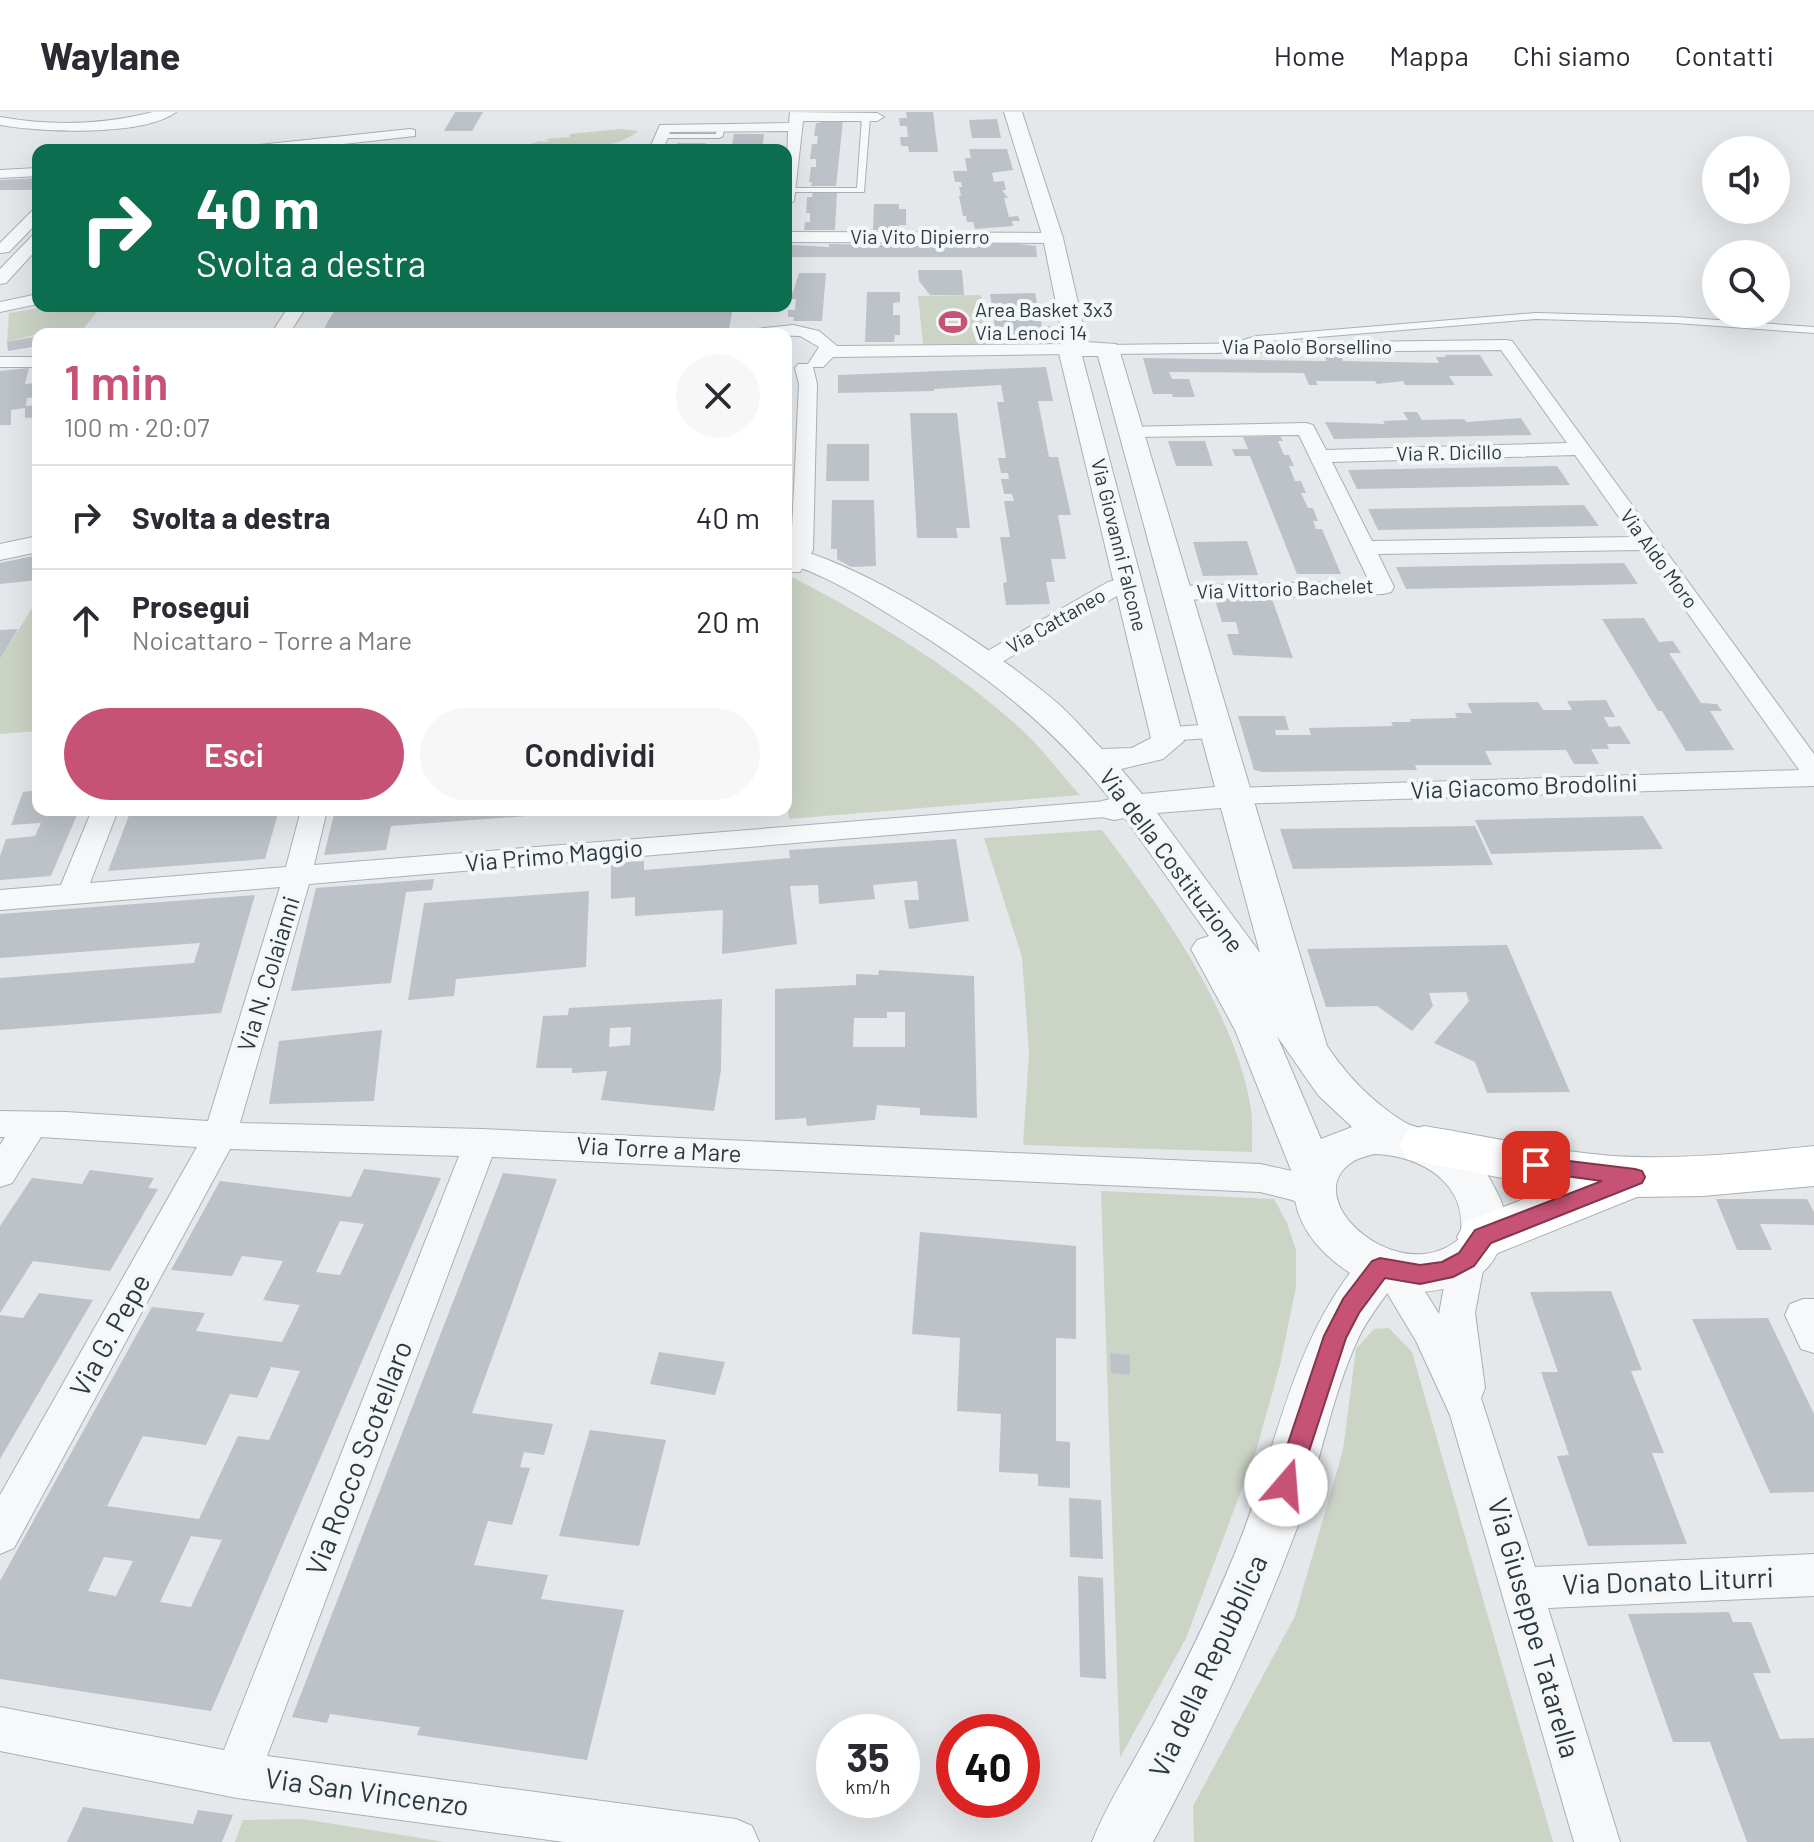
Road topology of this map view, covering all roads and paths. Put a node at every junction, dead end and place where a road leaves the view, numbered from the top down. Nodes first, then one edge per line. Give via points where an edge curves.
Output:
1 (8, 112) edge
2 (169, 112) edge
3 (1013, 112) edge
4 (0, 114) edge
5 (871, 117) joint
6 (796, 119) edge
7 (0, 121) edge
8 (658, 143) edge
9 (294, 144) edge
10 (403, 144) edge
11 (792, 153) edge
12 (32, 172) edge
13 (0, 174) edge
14 (792, 196) edge
15 (32, 219) edge
16 (792, 237) edge
17 (1053, 238) junction
18 (32, 245) edge
19 (0, 252) edge
20 (0, 279) edge
21 (32, 300) edge
22 (0, 307) edge
23 (792, 330) edge
24 (1814, 330) edge
25 (1506, 345) joint
26 (1245, 347) junction
27 (1085, 349) junction
28 (828, 352) junction
29 (0, 362) edge
30 (32, 362) edge
31 (795, 369) edge
32 (796, 412) edge
33 (1132, 431) junction
34 (1579, 449) junction
35 (1318, 456) junction
36 (1648, 543) junction
37 (32, 545) edge
38 (1365, 548) junction
39 (0, 552) edge
40 (792, 559) edge
41 (792, 560) edge
42 (792, 561) edge
43 (1129, 584) junction
44 (1176, 593) junction
45 (985, 662) junction
46 (1216, 732) junction
47 (1167, 737) junction
48 (1093, 759) junction
49 (1814, 775) edge
50 (1234, 796) junction
51 (1135, 806) junction
52 (103, 816) edge
53 (312, 816) edge
54 (297, 877) junction
55 (72, 894) junction
56 (0, 900) edge
57 (1309, 1051) junction
58 (16, 1124) edge
59 (220, 1136) junction
60 (1409, 1141) junction
61 (481, 1142) junction
62 (1814, 1166) edge
63 (0, 1173) edge
64 (1635, 1177) junction
65 (1315, 1188) junction
66 (1475, 1248) junction
67 (1386, 1269) junction
68 (1814, 1315) edge
69 (1814, 1337) edge
70 (1469, 1414) junction
71 (0, 1534) edge
72 (1814, 1575) edge
73 (1523, 1588) junction
74 (0, 1729) edge
75 (237, 1775) junction
76 (736, 1842) edge
77 (1121, 1842) edge
78 (1597, 1842) edge

1 - 4 street
2 - 7 street via 83,127
3 - 17 street, Via Giovanni Falcone
5 - 6 street
5 - 14 lane via 861,190
6 - 8 street via 665,128
6 - 11 street
9 - 10 street via 413,128
12 - 13 street
15 - 19 street
16 - 17 street, Via Vito Dipierro
17 - 27 street, Via Giovanni Falcone
18 - 20 street
21 - 22 street
23 - 28 street via 823,339
24 - 26 lane via 1536,316 1257,339
25 - 26 street, Via Paolo Borsellino
25 - 34 street, Via Aldo Moro
26 - 27 street, Via Paolo Borsellino
27 - 28 street, Via Paolo Borsellino
27 - 33 street
27 - 43 street, Via Giovanni Falcone
28 - 31 street
29 - 30 street
31 - 32 street via 808,384
32 - 40 street via 802,550
33 - 35 street, Via Vittorio Bachelet via 1306,429
33 - 44 street
34 - 35 street, Via R. Dicillo
34 - 36 street, Via Aldo Moro
35 - 38 street, Via Vittorio Bachelet
36 - 38 street
36 - 49 street, Via Aldo Moro
37 - 39 street
38 - 44 street, Via Vittorio Bachelet via 1383,587
41 - 45 street, Via della Costituzione via 886,600
42 - 51 street, Via della Costituzione via 971,674 1063,757
43 - 45 street, Via Cattaneo
43 - 47 street, Via Giovanni Falcone
44 - 46 street
45 - 48 street, Via della Costituzione via 1045,709
46 - 47 street
46 - 50 street
47 - 48 street via 1157,751 1142,756
47 - 51 street, Via Giovanni Falcone via 1181,769 1179,779
48 - 51 street, Via della Costituzione
49 - 50 street, Via Giacomo Brodolini
50 - 51 street
50 - 57 street
51 - 54 street, Via Primo Maggio
51 - 57 street, Via della Costituzione
51 - 65 street, Via della Costituzione via 1255,1030
52 - 55 street
53 - 54 street, Via N. Colaianni
54 - 55 street, Via Primo Maggio
54 - 59 street, Via N. Colaianni
55 - 56 street, Via Primo Maggio
57 - 60 street, Via della Costituzione via 1356,1108
58 - 59 street, Via Torre a Mare
58 - 63 street
59 - 61 street, Via Torre a Mare
59 - 71 street, Via G. Pepe
60 - 64 main road
60 - 65 street via 1352,1141 1322,1163
60 - 66 street via 1447,1158 1480,1195 1486,1216
61 - 65 street, Via Torre a Mare via 1260,1178
61 - 75 street, Via Rocco Scotellaro
62 - 64 main road
64 - 66 main road
65 - 67 street via 1319,1214 1342,1245
66 - 67 street via 1445,1270 1420,1275
66 - 70 street, Via Giuseppe Tatarella via 1457,1313
67 - 70 street, Via Giuseppe Tatarella via 1429,1330
67 - 77 street, Via della Repubblica via 1351,1306 1335,1336 1277,1512 1238,1610 1177,1741
68 - 69 street via 1803,1315
70 - 73 street, Via Giuseppe Tatarella
72 - 73 street, Via Donato Liturri
73 - 78 street, Via Giuseppe Tatarella
74 - 75 street, Via San Vincenzo
75 - 76 street, Via San Vincenzo

